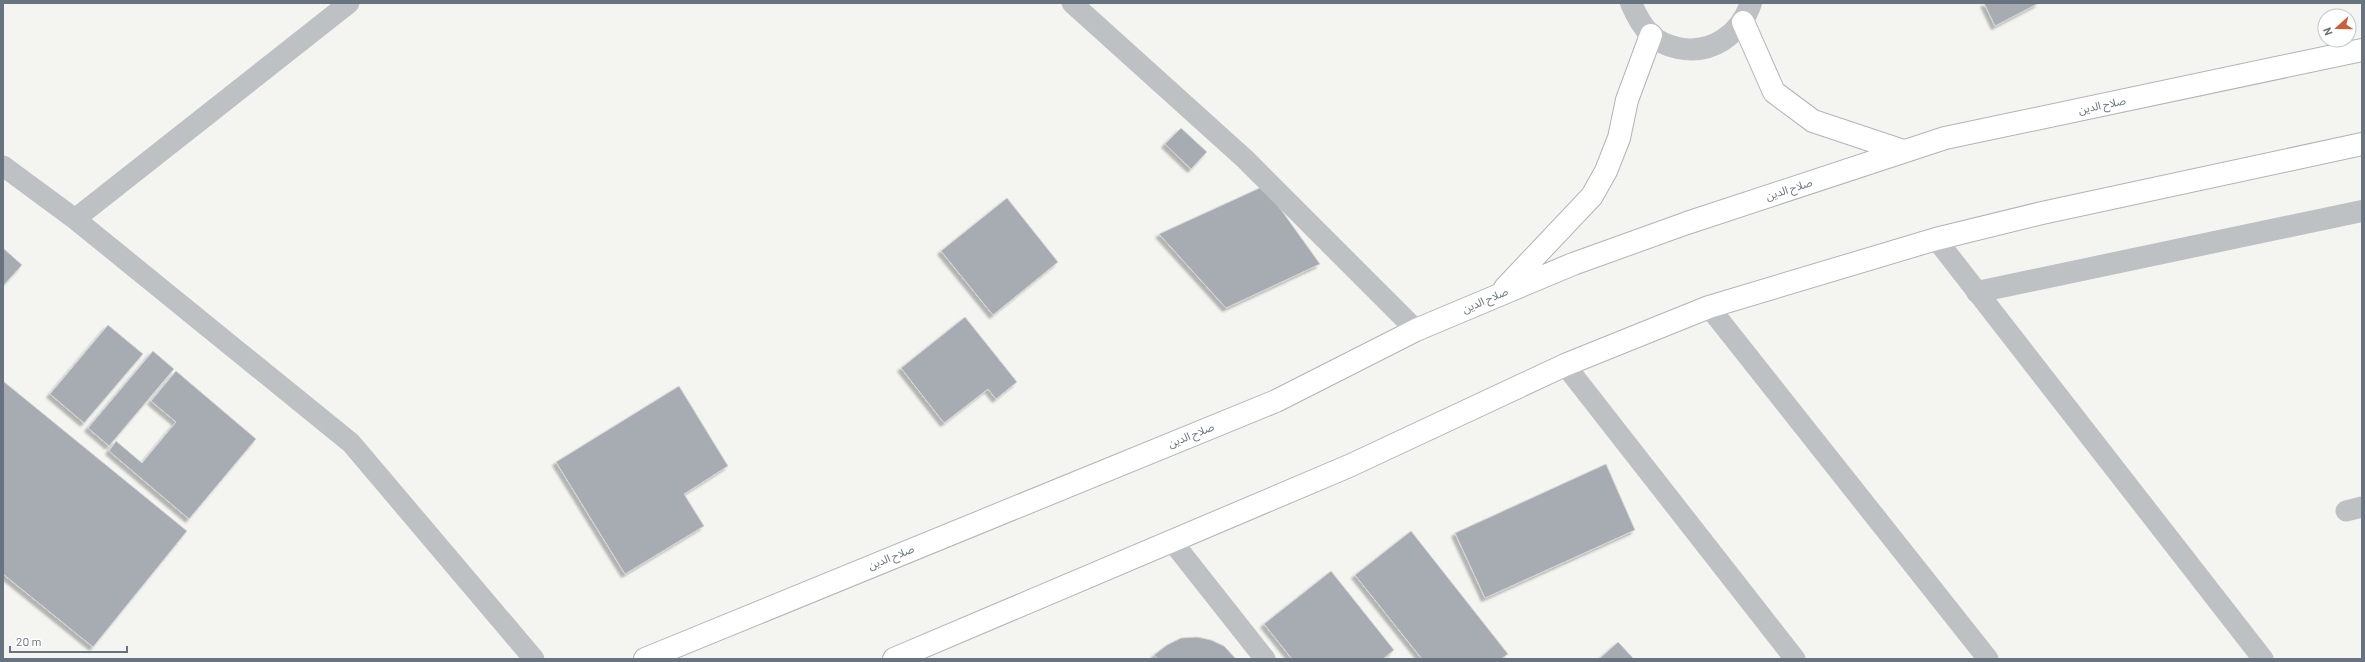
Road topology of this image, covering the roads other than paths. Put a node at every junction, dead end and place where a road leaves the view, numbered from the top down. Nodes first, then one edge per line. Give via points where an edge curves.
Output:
1 (349, 3) edge
2 (1072, 3) edge
3 (1631, 3) edge
4 (1747, 12) edge
5 (1651, 35) junction
6 (2362, 50) edge
7 (2362, 144) edge
8 (1903, 151) junction
9 (3, 166) edge
10 (2362, 212) edge
11 (75, 219) junction
12 (1936, 239) junction
13 (1977, 292) junction
14 (1500, 293) junction
15 (1709, 307) junction
16 (1416, 330) junction
17 (1565, 365) junction
18 (1171, 540) junction
19 (534, 659) edge
20 (645, 659) edge
21 (894, 659) edge
22 (1265, 659) edge
23 (1795, 659) edge
24 (1988, 659) edge
25 (2263, 659) edge

1 - 11 lane
2 - 16 lane via 1245,159
3 - 5 street via 1638,19
4 - 5 street via 1729,38 1710,47 1690,50 1669,46
4 - 8 highway via 1774,92 1813,121
5 - 14 highway via 1627,100 1619,138 1606,171 1592,196
6 - 8 highway, صلاح الدين via 1945,138
7 - 12 highway via 2042,213
8 - 14 highway, صلاح الدين via 1580,261
9 - 11 lane
10 - 13 street
11 - 19 lane via 351,443
12 - 13 lane
12 - 15 highway
13 - 25 lane
14 - 16 highway, صلاح الدين
15 - 17 highway
15 - 24 lane
16 - 20 highway, صلاح الدين via 1276,401
17 - 18 highway via 1349,466
17 - 23 lane
18 - 21 highway
18 - 22 lane

